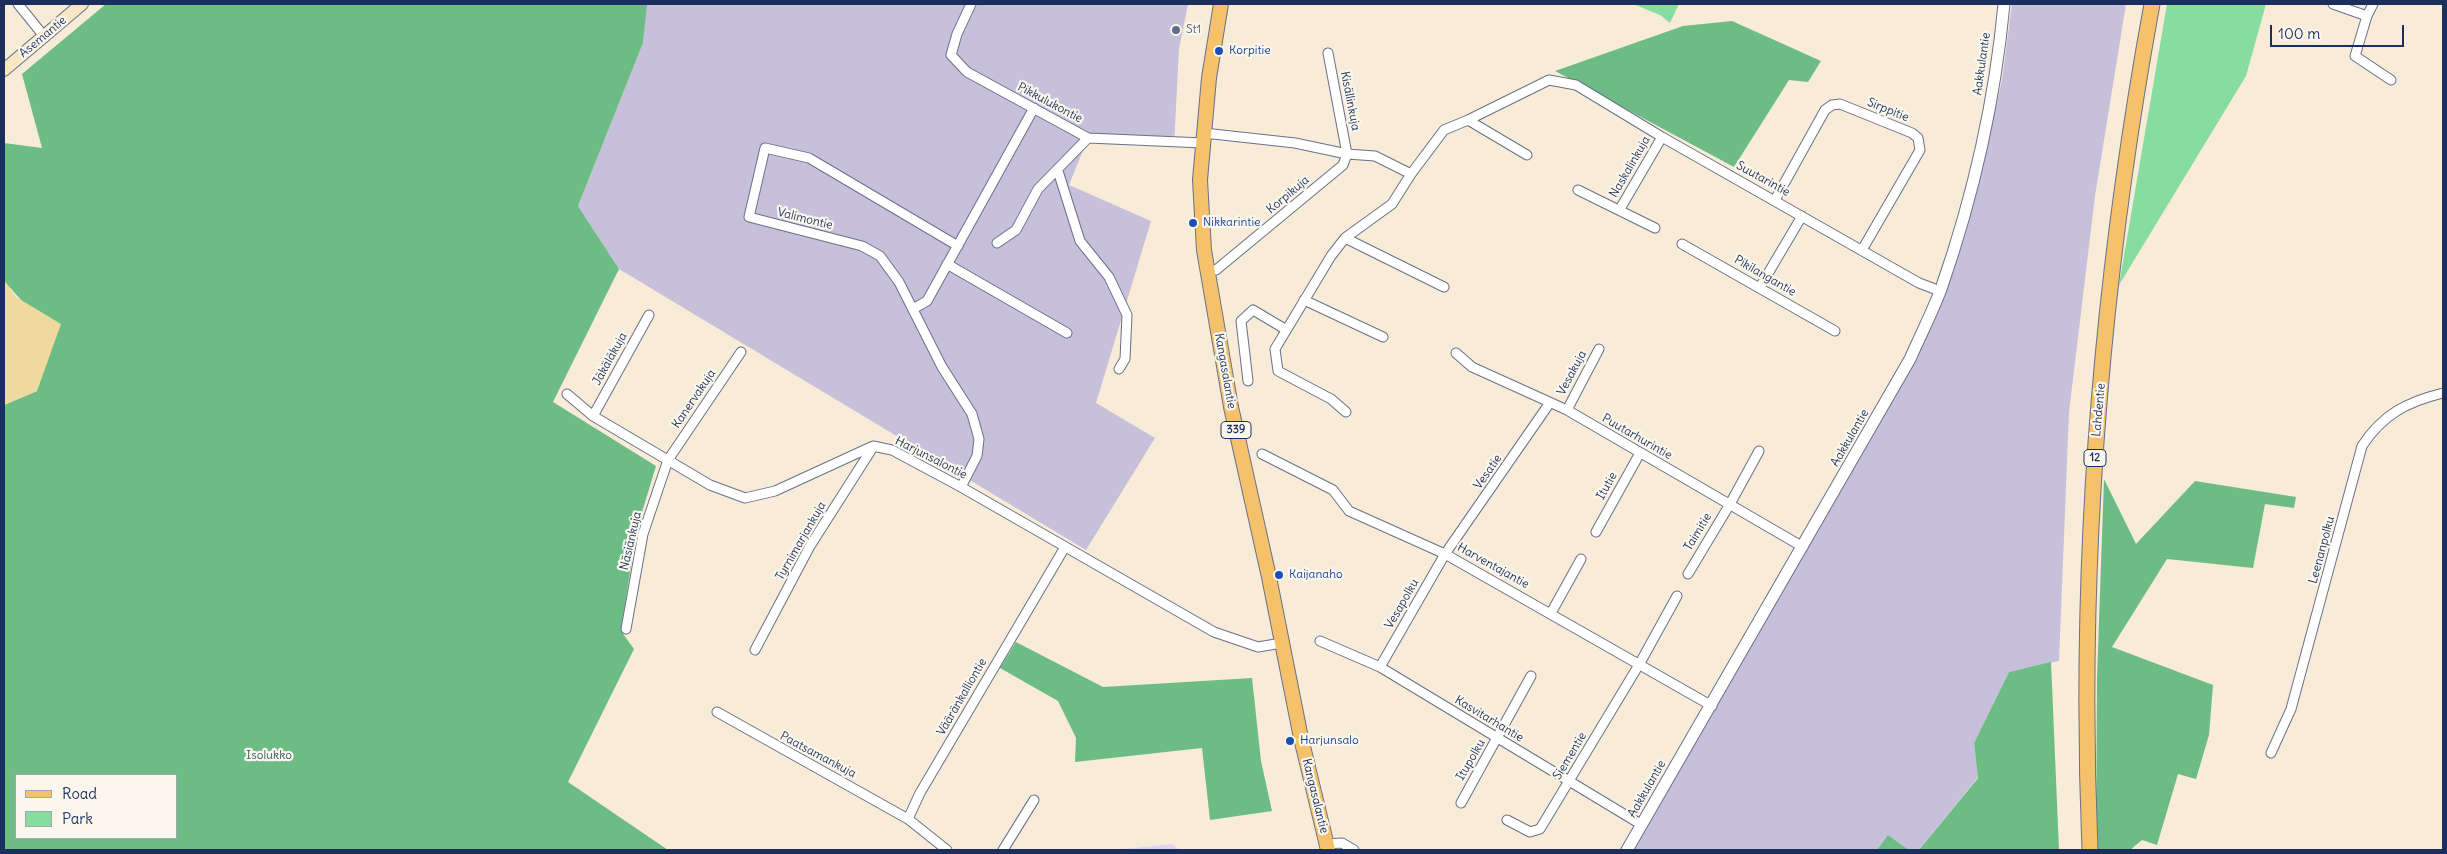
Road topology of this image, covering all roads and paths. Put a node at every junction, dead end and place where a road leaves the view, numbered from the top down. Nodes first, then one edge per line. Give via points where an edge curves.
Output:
1 (18, 4) edge
2 (82, 4) edge
3 (971, 4) edge
4 (1221, 4) edge
5 (2004, 4) edge
6 (2150, 4) edge
7 (2156, 4) edge
8 (2333, 4) edge
9 (2373, 4) edge
10 (2367, 16) junction
11 (43, 35) junction
12 (1328, 53) dead end
13 (2140, 68) junction
14 (4, 70) edge
15 (2391, 80) dead end
16 (1034, 108) junction
17 (1468, 120) junction
18 (1662, 137) junction
19 (1088, 138) junction
20 (1204, 138) junction
21 (1348, 154) junction
22 (1527, 155) dead end
23 (1058, 171) junction
24 (1411, 174) junction
25 (1578, 190) dead end
26 (1775, 200) junction
27 (1620, 209) junction
28 (1802, 216) junction
29 (1655, 228) dead end
30 (1345, 238) junction
31 (996, 243) dead end
32 (1682, 244) dead end
33 (958, 246) junction
34 (1862, 250) junction
35 (947, 264) junction
36 (1216, 270) dead end
37 (1444, 287) dead end
38 (1760, 287) junction
39 (1940, 291) junction
40 (1304, 300) junction
41 (913, 309) junction
42 (650, 315) dead end
43 (1285, 329) junction
44 (1835, 330) dead end
45 (1067, 333) dead end
46 (1383, 337) dead end
47 (1599, 349) dead end
48 (741, 352) dead end
49 (1456, 353) dead end
50 (1119, 368) dead end
51 (1248, 381) dead end
52 (2443, 393) edge
53 (567, 394) dead end
54 (1549, 404) junction
55 (1567, 410) junction
56 (1346, 412) dead end
57 (593, 416) junction
58 (873, 446) junction
59 (1759, 451) dead end
60 (1640, 453) junction
61 (1262, 454) dead end
62 (668, 460) junction
63 (961, 486) junction
64 (1730, 504) junction
65 (1596, 532) dead end
66 (1064, 547) junction
67 (1803, 547) junction
68 (1445, 554) junction
69 (1580, 559) dead end
70 (1688, 574) dead end
71 (1676, 596) dead end
72 (1551, 613) junction
73 (626, 629) dead end
74 (1320, 641) dead end
75 (1282, 643) junction
76 (755, 650) dead end
77 (1640, 663) junction
78 (1380, 667) junction
79 (1531, 676) dead end
80 (1712, 706) junction
81 (716, 712) dead end
82 (1497, 739) junction
83 (2271, 753) dead end
84 (1569, 781) junction
85 (1034, 800) dead end
86 (1461, 803) dead end
87 (908, 819) junction
88 (1506, 820) dead end
89 (1642, 825) junction
90 (1327, 847) edge
91 (947, 850) edge
92 (1003, 850) edge
93 (1354, 850) edge
94 (1627, 850) edge
95 (2090, 850) edge

1 - 11 street
2 - 11 main road, Asemantie
3 - 16 street, Pikkulukontie via 951,55 966,72
4 - 20 main road, Kangasalantie / 339 via 1209,78
5 - 39 street, Aakkulantie via 1988,116 1969,196
6 - 13 highway
7 - 13 highway
8 - 10 street
9 - 10 street
10 - 15 street via 2355,56
11 - 14 main road, Asemantie
12 - 21 street, Kisällinkuja
13 - 95 highway, Lahdentie / 12 via 2111,282 2096,454 2087,632
16 - 19 street, Pikkulukontie
16 - 33 street
17 - 18 street, Suutarintie via 1549,80 1576,85
17 - 22 street
17 - 24 street via 1444,130
18 - 26 street, Suutarintie
18 - 27 street, Naskalinkuja
19 - 20 street, Pikkulukontie
19 - 23 street
20 - 21 street via 1295,142
20 - 75 main road, Kangasalantie / 339 via 1200,180 1210,289 1231,407
21 - 24 street via 1375,156
21 - 36 street, Korpikuja via 1339,169
23 - 31 street via 1038,189 1016,230
23 - 50 street via 1080,242 1109,276 1127,315 1125,359
24 - 30 street via 1392,204
25 - 27 street
26 - 28 street, Suutarintie
26 - 34 street, Sirppitie via 1825,110 1832,105 1840,104 1912,133 1918,138 1920,150
27 - 29 street
28 - 34 street, Suutarintie
28 - 38 street
30 - 37 street
30 - 40 street via 1330,256
32 - 38 street, Pikilangantie
33 - 35 street
33 - 41 street, Valimontie via 809,158 765,148 750,217 862,246 880,256
34 - 39 street, Suutarintie via 1919,283
35 - 41 street via 927,301
35 - 45 street
38 - 44 street, Pikilangantie
39 - 67 street, Aakkulantie via 1910,359
40 - 43 street
40 - 46 street
41 - 63 street, Valimontie via 942,367 972,414 979,439 977,456
42 - 57 street, Jäkäläkuja
43 - 51 street via 1253,310 1241,321
43 - 56 street via 1276,348 1278,371 1331,399
47 - 55 street, Vesakuja
48 - 62 street, Kanervakuja
49 - 54 street, Puutarhurintie via 1472,367
52 - 83 street, Leenanpolku via 2411,403 2393,414 2374,428 2362,446 2291,709
53 - 57 street
54 - 55 street, Puutarhurintie
54 - 68 street, Vesatie
55 - 60 street, Puutarhurintie
57 - 62 street
58 - 62 street via 775,491 745,498 710,484
58 - 63 street, Harjunsalontie via 892,450
58 - 76 street, Tyrnimarjankuja via 810,546
59 - 64 street, Taimitie
60 - 64 street, Puutarhurintie
60 - 65 street, Itutie
61 - 68 street, Harventajantie via 1333,490 1348,511
62 - 73 street, Näsiänkuja via 643,534
63 - 66 street, Harjunsalontie
64 - 67 street, Puutarhurintie
64 - 70 street, Taimitie
66 - 75 street, Harjunsalontie via 1231,639 1258,647
66 - 87 street, Vääränkalliontie via 920,793
67 - 80 street, Aakkulantie
68 - 72 street, Harventajantie
68 - 78 street, Vesapolku
69 - 72 street
71 - 77 street
72 - 77 street, Harventajantie
74 - 78 street, Kasvitarhantie
75 - 90 main road, Kangasalantie / 339
77 - 80 street, Harventajantie
77 - 84 street, Siementie
78 - 82 street, Kasvitarhantie
79 - 82 street, Itupolku
80 - 89 street, Aakkulantie
81 - 87 street, Paatsamankuja
82 - 84 street, Kasvitarhantie
82 - 86 street, Itupolku
84 - 88 street, Siementie via 1540,829 1530,832
84 - 89 street, Kasvitarhantie
85 - 92 street
87 - 91 street
89 - 94 street, Aakkulantie
90 - 93 street via 1342,843

